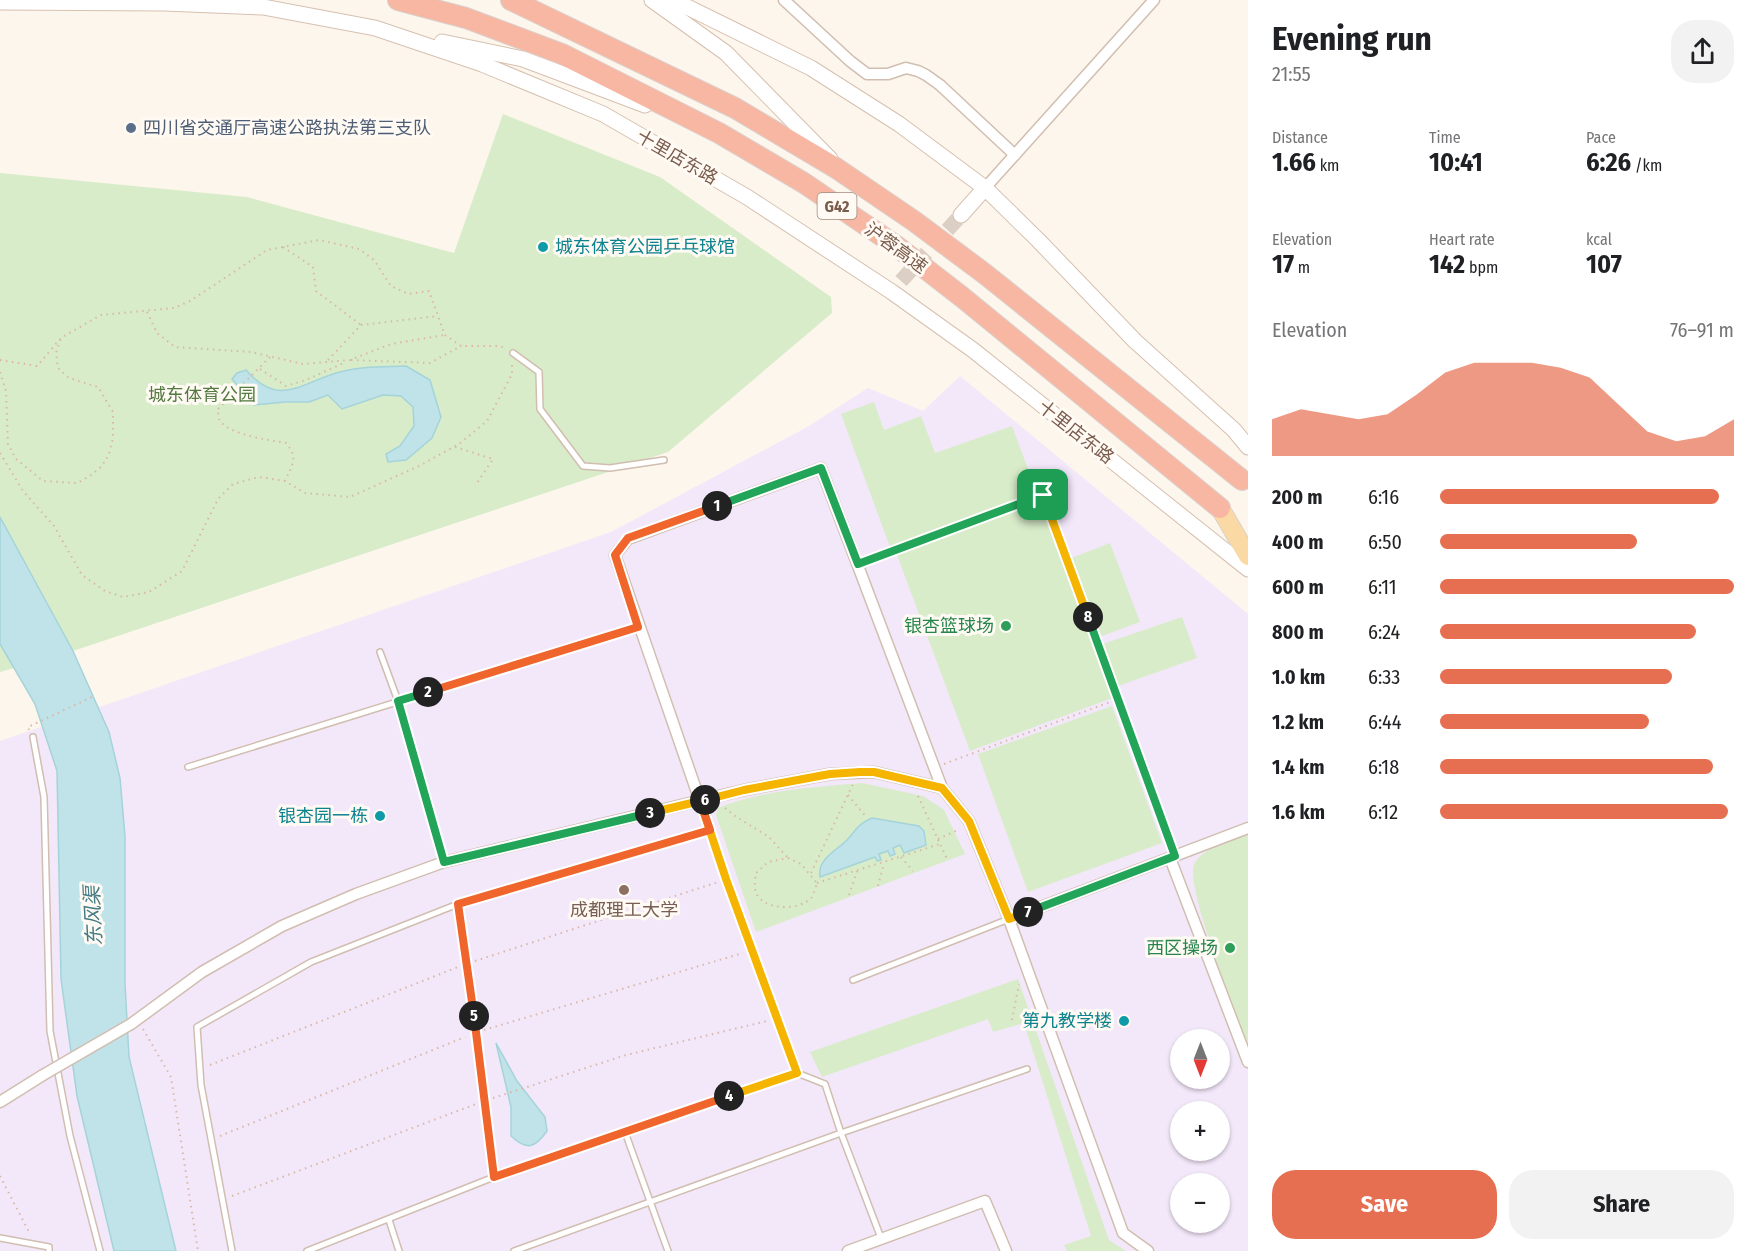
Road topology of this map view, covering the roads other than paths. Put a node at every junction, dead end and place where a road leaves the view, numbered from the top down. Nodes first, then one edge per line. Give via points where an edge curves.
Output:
1 (63, 0) edge
2 (398, 0) edge
3 (511, 0) edge
4 (652, 0) edge
5 (673, 0) edge
6 (784, 0) edge
7 (1154, 0) edge
8 (0, 2) edge
9 (96, 4) junction
10 (375, 28) junction
11 (737, 144) junction
12 (1015, 155) junction
13 (843, 172) junction
14 (985, 188) junction
15 (961, 215) tunnel mouth
16 (513, 353) road end
17 (1248, 447) edge
18 (664, 460) dead end
19 (1246, 483) edge
20 (1220, 508) junction
21 (1248, 533) edge
22 (1248, 556) edge
23 (1248, 569) edge
24 (638, 627) junction
25 (380, 652) dead end
26 (398, 701) junction
27 (33, 737) dead end
28 (188, 767) dead end
29 (942, 788) junction
30 (700, 801) junction
31 (436, 828) road end
32 (1248, 828) edge
33 (710, 830) junction
34 (1173, 857) junction
35 (458, 904) junction
36 (1009, 919) junction
37 (853, 980) dead end
38 (1248, 1062) edge
39 (1027, 1069) dead end
40 (797, 1073) junction
41 (0, 1102) edge
42 (625, 1132) junction
43 (841, 1133) junction
44 (494, 1177) junction
45 (651, 1202) junction
46 (389, 1220) junction
47 (881, 1238) junction
48 (0, 1239) edge
49 (49, 1251) edge
50 (100, 1251) edge
51 (232, 1251) edge
52 (307, 1251) edge
53 (399, 1251) edge
54 (514, 1251) edge
55 (668, 1251) edge
56 (848, 1251) edge
57 (1006, 1251) edge
58 (1148, 1251) edge

1 - 9 street
2 - 11 highway, 沪蓉高速 / G42 via 466,18 562,54
3 - 13 highway, 沪蓉高速 / G42 via 735,108
4 - 13 street via 726,53
5 - 14 street via 811,68 899,124
6 - 12 street via 867,74 888,74 906,68 926,75
7 - 12 street
8 - 9 street, 十里店东路
9 - 10 street, 十里店东路 via 263,7
10 - 11 street via 523,59 612,91
10 - 23 street, 十里店东路 via 482,64 603,114 897,287
11 - 20 highway, 沪蓉高速 / G42 via 804,183 895,245
12 - 14 street
13 - 19 highway, 沪蓉高速 / G42 via 985,274
14 - 15 street
14 - 17 street via 1135,341
16 - 18 lane via 539,372 540,409 583,466 610,468
20 - 21 main road
20 - 22 main road
24 - 26 lane
24 - 29 street via 615,555 628,538 821,468
24 - 30 street
25 - 26 lane
26 - 28 lane
26 - 31 lane
27 - 50 lane via 44,797 50,1031 70,1136
29 - 30 street via 860,772 830,774
29 - 36 street via 969,821
30 - 33 lane
30 - 41 street, bridge via 444,862 356,894 282,926 202,972 134,1021
32 - 34 street
33 - 35 lane
33 - 40 lane
34 - 36 street
34 - 38 street
35 - 44 lane
35 - 51 lane via 311,962 197,1027 201,1084
36 - 37 lane
36 - 58 street via 1123,1233
39 - 43 lane
40 - 42 lane
40 - 43 lane via 825,1084
42 - 44 lane
42 - 45 lane
43 - 45 lane
43 - 47 lane
44 - 46 lane
45 - 54 lane
45 - 55 lane
46 - 52 lane
46 - 53 lane
47 - 56 street
47 - 57 street via 985,1201
48 - 49 lane via 49,1247

